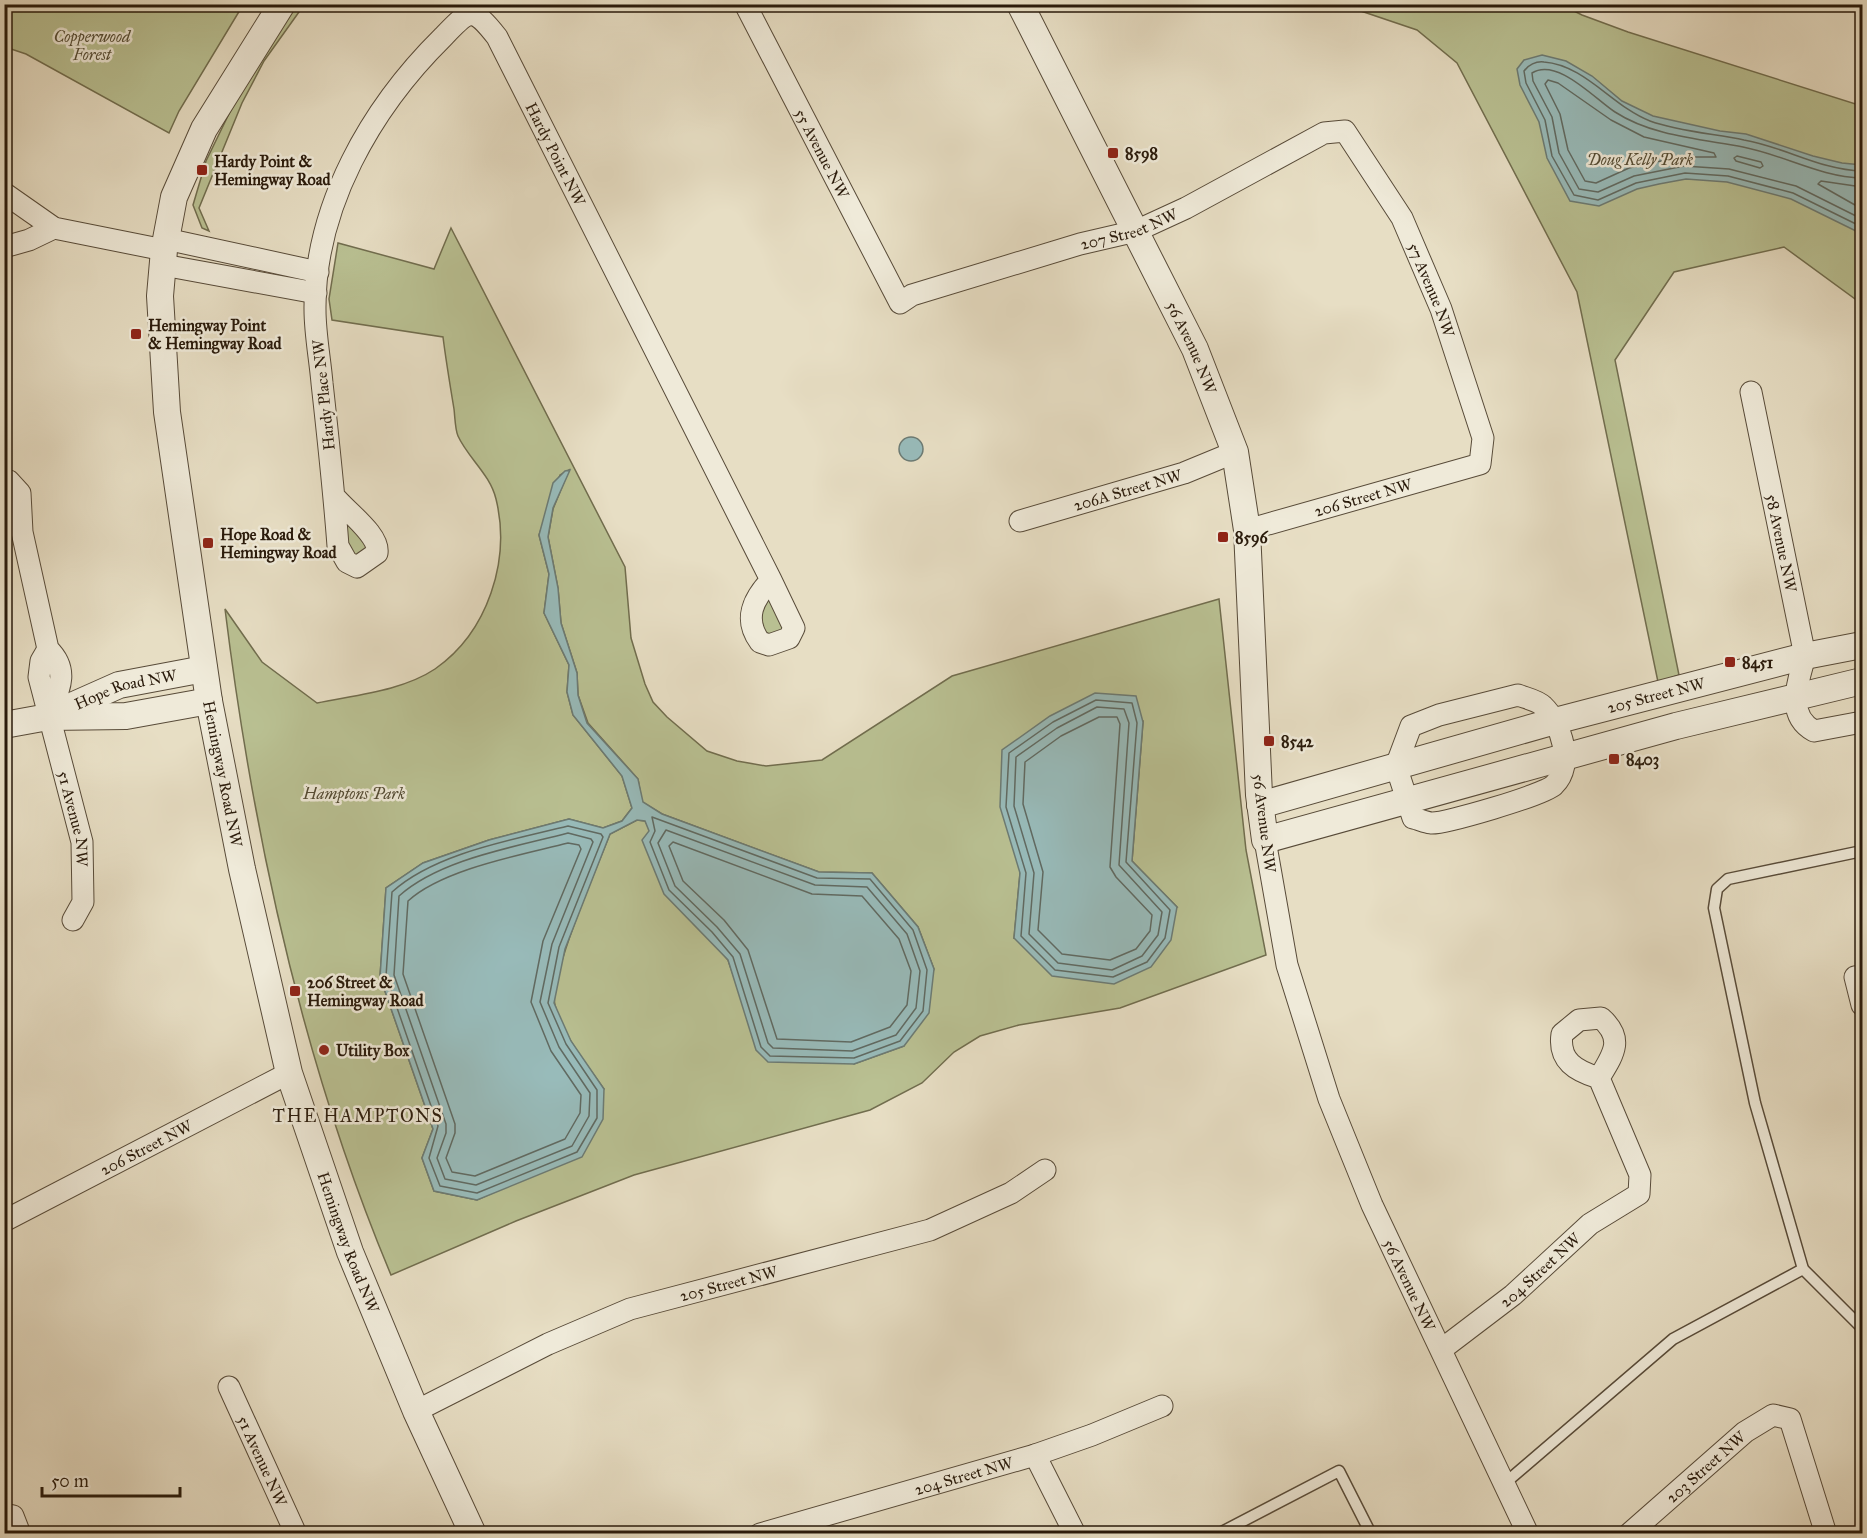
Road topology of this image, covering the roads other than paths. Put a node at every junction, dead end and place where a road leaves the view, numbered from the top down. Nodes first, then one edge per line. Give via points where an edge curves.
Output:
1 (282, 4) edge
2 (745, 4) edge
3 (1020, 4) edge
4 (1345, 131) joint
5 (4, 193) edge
6 (54, 228) junction
7 (1136, 231) junction
8 (4, 247) edge
9 (165, 252) junction
10 (318, 272) junction
11 (316, 293) junction
12 (900, 303) joint
13 (1751, 392) dead end
14 (1235, 452) junction
15 (1480, 464) joint
16 (4, 481) edge
17 (334, 496) dead end
18 (1020, 521) dead end
19 (1247, 530) junction
20 (771, 580) dead end
21 (1863, 645) edge
22 (1804, 656) junction
23 (204, 669) junction
24 (1863, 681) edge
25 (1794, 696) junction
26 (209, 701) junction
27 (48, 717) junction
28 (1555, 721) junction
29 (1863, 722) edge
30 (4, 725) edge
31 (1565, 756) junction
32 (1396, 766) junction
33 (1407, 799) junction
34 (1260, 805) junction
35 (1265, 840) junction
36 (1863, 851) edge
37 (72, 920) dead end
38 (1859, 976) edge
39 (1863, 1005) edge
40 (290, 1073) junction
41 (1599, 1078) dead end
42 (1045, 1170) dead end
43 (4, 1221) edge
44 (1803, 1269) junction
45 (1863, 1329) edge
46 (1442, 1349) junction
47 (229, 1387) dead end
48 (1162, 1406) dead end
49 (416, 1411) junction
50 (1035, 1455) junction
51 (1504, 1484) junction
52 (771, 1532) edge
53 (297, 1533) edge
54 (473, 1533) edge
55 (1075, 1533) edge
56 (1218, 1533) edge
57 (1371, 1533) edge
58 (1528, 1533) edge
59 (1629, 1533) edge
60 (1826, 1533) edge

1 - 9 street, Hemingway Road NW via 204,129 174,197
2 - 12 street, 55 Avenue NW
3 - 7 street, 56 Avenue NW
4 - 7 street, 207 Street NW via 1324,133
4 - 15 street, 57 Avenue NW via 1402,218 1441,309 1483,438
5 - 6 street
6 - 8 street
6 - 9 street
7 - 12 street, 207 Street NW via 912,295
7 - 14 street, 56 Avenue NW via 1195,349
9 - 10 street
9 - 11 street
9 - 23 street, Hemingway Road NW via 160,296 167,412
10 - 11 street, Hardy Point NW
10 - 20 street, Hardy Point NW via 320,248 343,178 374,121 432,47 461,18 481,16 497,37
11 - 17 street, Hardy Place NW
13 - 22 street, 58 Avenue NW
14 - 18 street, 206A Street NW via 1184,473
14 - 19 street, 56 Avenue NW
15 - 19 street, 206 Street NW
16 - 27 street, 51 Avenue NW via 20,493 22,532 48,649 39,677
19 - 34 street, 56 Avenue NW
21 - 22 street, 205 Street NW
22 - 25 street, 58 Avenue NW
22 - 28 street, 205 Street NW
23 - 26 street, Hemingway Road NW
23 - 27 street, Hope Road NW via 119,685
24 - 25 street, 205 Street NW
25 - 29 street via 1800,720 1814,731
25 - 31 street, 205 Street NW
26 - 27 street, Hope Road NW via 126,716
26 - 40 street, Hemingway Road NW via 242,869
27 - 30 street, Hope Road NW
27 - 37 street, 51 Avenue NW via 82,842 83,902
28 - 31 street
28 - 32 street, 205 Street NW
28 - 32 street via 1541,704 1518,695 1440,715 1412,726
31 - 33 street, 205 Street NW
32 - 33 street
32 - 34 street, 205 Street NW
33 - 35 street, 205 Street NW
34 - 35 street, 56 Avenue NW
35 - 46 street, 56 Avenue NW via 1287,965 1329,1099 1371,1205
36 - 44 lane via 1728,879 1714,897 1755,1103
38 - 39 street
40 - 43 street, 206 Street NW
40 - 49 street, Hemingway Road NW via 350,1252
41 - 46 street, 204 Street NW via 1640,1175 1639,1194 1590,1224 1513,1294
42 - 49 street, 205 Street NW via 1011,1193 930,1230 630,1309 548,1344
44 - 45 lane
44 - 51 lane via 1673,1339
46 - 51 street, 56 Avenue NW
47 - 53 street, 51 Avenue NW
48 - 50 street, 204 Street NW
49 - 54 street, Hemingway Road NW
50 - 52 street, 204 Street NW
50 - 55 street
51 - 58 street, 56 Avenue NW
56 - 57 lane via 1339,1471
59 - 60 street, 203 Street NW via 1745,1432 1773,1415 1790,1419

